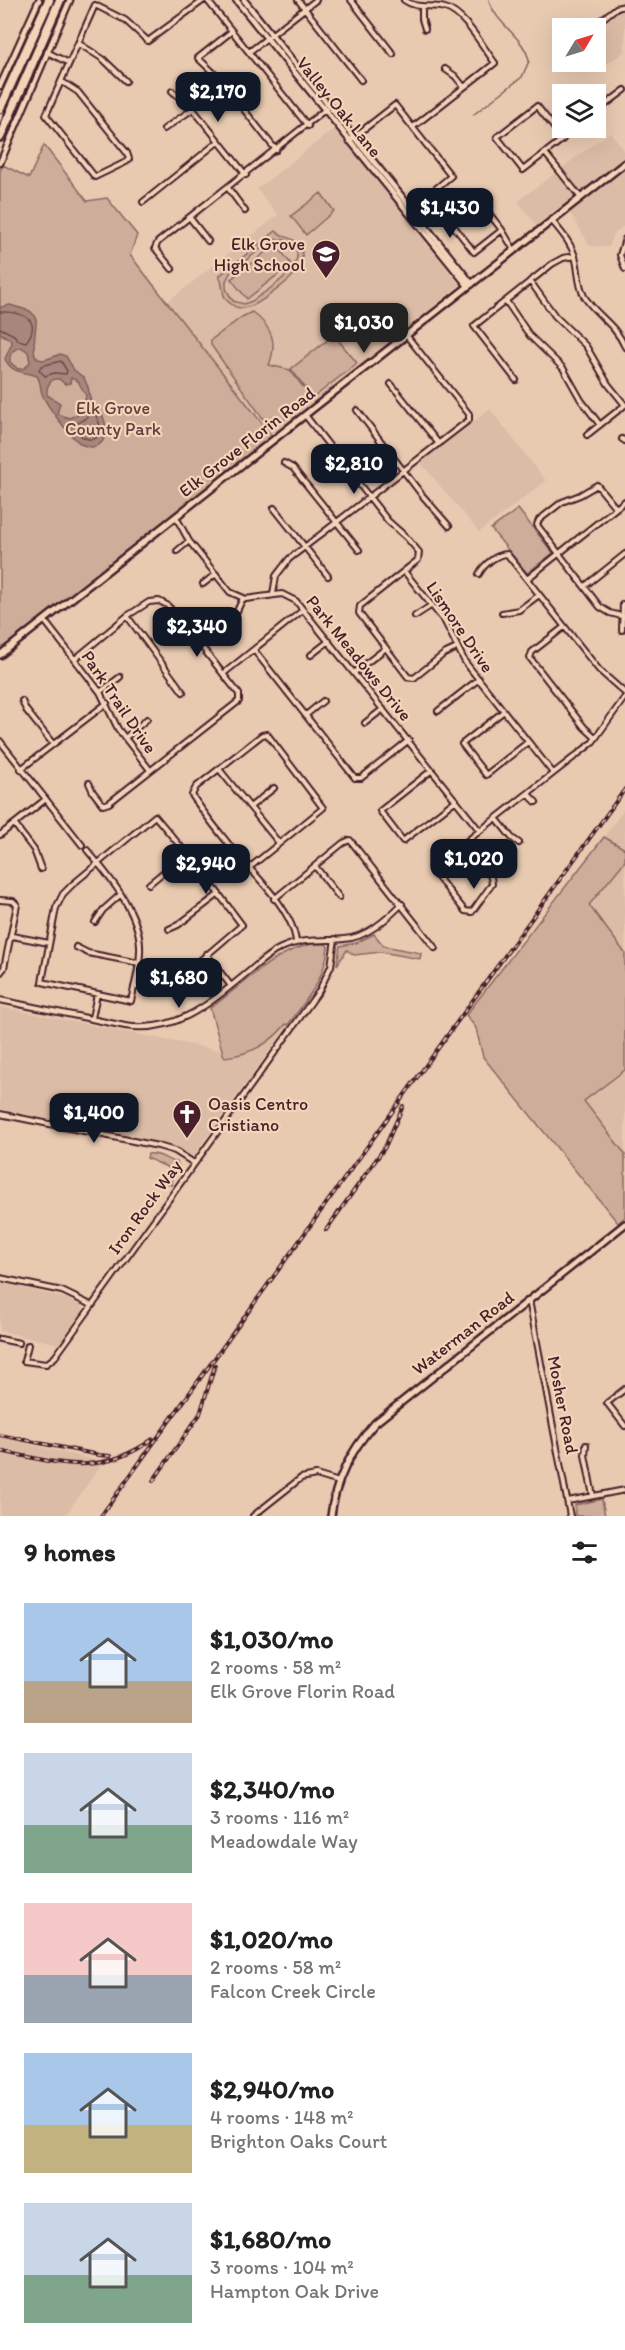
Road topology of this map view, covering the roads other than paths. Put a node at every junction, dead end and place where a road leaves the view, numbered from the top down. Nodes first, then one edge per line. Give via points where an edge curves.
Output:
1 (39, 0) edge
2 (49, 0) edge
3 (60, 0) edge
4 (70, 0) edge
5 (205, 0) edge
6 (236, 0) edge
7 (244, 0) edge
8 (298, 0) edge
9 (316, 0) edge
10 (351, 0) edge
11 (404, 0) edge
12 (625, 6) edge
13 (422, 7) junction
14 (305, 9) junction
15 (604, 18) edge
16 (425, 28) dead end
17 (232, 31) junction
18 (269, 37) junction
19 (78, 43) junction
20 (47, 52) junction
21 (249, 52) junction
22 (393, 54) dead end
23 (69, 63) junction
24 (445, 69) dead end
25 (361, 80) dead end
26 (61, 81) junction
27 (126, 81) dead end
28 (0, 86) edge
29 (464, 87) junction
30 (625, 90) edge
31 (172, 91) dead end
32 (606, 104) edge
33 (0, 108) edge
34 (193, 109) junction
35 (326, 109) junction
36 (308, 126) junction
37 (412, 127) junction
38 (164, 129) dead end
39 (0, 137) edge
40 (352, 139) junction
41 (219, 141) junction
42 (276, 150) junction
43 (545, 153) junction
44 (0, 163) edge
45 (625, 163) edge
46 (246, 175) junction
47 (228, 188) junction
48 (581, 198) junction
49 (143, 202) dead end
50 (409, 210) junction
51 (245, 212) dead end
52 (190, 218) junction
53 (552, 221) junction
54 (502, 230) junction
55 (625, 239) edge
56 (208, 241) dead end
57 (514, 250) junction
58 (575, 256) junction
59 (172, 269) dead end
60 (625, 269) edge
61 (530, 281) junction
62 (470, 285) junction
63 (506, 301) junction
64 (406, 335) junction
65 (625, 346) edge
66 (516, 380) dead end
67 (391, 384) dead end
68 (625, 405) edge
69 (357, 410) dead end
70 (305, 415) junction
71 (600, 425) junction
72 (587, 435) dead end
73 (439, 444) junction
74 (284, 463) dead end
75 (404, 472) junction
76 (369, 496) junction
77 (625, 501) edge
78 (274, 508) dead end
79 (616, 508) junction
80 (176, 517) junction
81 (336, 522) junction
82 (449, 526) dead end
83 (189, 541) junction
84 (305, 547) junction
85 (359, 550) dead end
86 (177, 551) dead end
87 (558, 554) junction
88 (625, 554) edge
89 (404, 571) junction
90 (216, 574) junction
91 (479, 574) dead end
92 (328, 576) dead end
93 (527, 579) junction
94 (203, 584) dead end
95 (585, 586) junction
96 (273, 594) junction
97 (539, 595) junction
98 (243, 598) junction
99 (623, 604) dead end
100 (432, 605) junction
101 (303, 610) junction
102 (502, 613) dead end
103 (128, 616) junction
104 (415, 616) dead end
105 (230, 617) dead end
106 (624, 617) edge
107 (44, 620) junction
108 (564, 627) junction
109 (622, 630) dead end
110 (329, 641) junction
111 (386, 648) junction
112 (457, 648) junction
113 (254, 650) junction
114 (0, 655) edge
115 (311, 655) dead end
116 (75, 659) junction
117 (355, 672) junction
118 (223, 674) junction
119 (120, 677) dead end
120 (479, 679) junction
121 (100, 692) junction
122 (183, 692) dead end
123 (625, 695) edge
124 (22, 701) dead end
125 (323, 701) dead end
126 (107, 703) junction
127 (383, 709) junction
128 (438, 711) dead end
129 (504, 711) junction
130 (306, 715) junction
131 (147, 719) dead end
132 (365, 723) dead end
133 (125, 738) junction
134 (596, 738) junction
135 (409, 740) junction
136 (0, 741) edge
137 (528, 742) junction
138 (53, 744) junction
139 (21, 769) junction
140 (219, 769) junction
141 (150, 770) junction
142 (432, 770) junction
143 (553, 773) junction
144 (89, 783) dead end
145 (274, 788) dead end
146 (528, 794) junction
147 (46, 800) junction
148 (456, 800) junction
149 (536, 802) dead end
150 (250, 807) junction
151 (496, 818) junction
152 (15, 825) junction
153 (480, 831) junction
154 (0, 835) edge
155 (279, 843) junction
156 (465, 843) junction
157 (519, 843) dead end
158 (82, 845) dead end
159 (233, 849) junction
160 (87, 850) dead end
161 (187, 853) junction
162 (99, 864) junction
163 (315, 866) junction
164 (249, 868) junction
165 (42, 869) dead end
166 (203, 873) junction
167 (149, 884) dead end
168 (219, 894) junction
169 (120, 896) junction
170 (339, 897) dead end
171 (274, 899) junction
172 (0, 900) edge
173 (402, 904) junction
174 (94, 922) dead end
175 (169, 929) dead end
176 (12, 936) junction
177 (335, 939) junction
178 (296, 942) junction
179 (49, 943) junction
180 (76, 947) dead end
181 (435, 948) dead end
182 (206, 954) junction
183 (139, 963) junction
184 (0, 973) edge
185 (231, 986) junction
186 (134, 987) junction
187 (97, 994) junction
188 (0, 1000) edge
189 (92, 1018) junction
190 (0, 1114) edge
191 (194, 1163) junction
192 (625, 1224) edge
193 (0, 1278) edge
194 (528, 1300) junction
195 (91, 1305) junction
196 (0, 1339) edge
197 (19, 1343) dead end
198 (28, 1345) dead end
199 (625, 1389) edge
200 (625, 1426) edge
201 (586, 1445) dead end
202 (339, 1482) junction
203 (625, 1490) edge
204 (593, 1496) junction
205 (568, 1501) junction
206 (253, 1516) edge
207 (331, 1516) edge
208 (570, 1516) edge

1 - 28 street
2 - 33 highway
3 - 39 highway
4 - 20 street
5 - 17 street
5 - 19 street via 148,41 125,20 95,5
6 - 18 street, Valley Oak Lane
7 - 18 street, Valley Oak Lane
8 - 14 street
9 - 14 street
10 - 22 street
11 - 13 street
12 - 15 street
13 - 16 street
13 - 29 street via 443,7 457,14 495,63
14 - 18 street
14 - 25 street
17 - 21 street
17 - 42 street via 198,58
18 - 21 street
18 - 35 street, Valley Oak Lane
19 - 23 street
19 - 27 street
20 - 23 street
20 - 44 street
21 - 36 street
23 - 26 street
24 - 29 street
26 - 26 street via 46,115 95,177 129,159 82,97
29 - 37 street
30 - 32 street
31 - 34 street
34 - 38 street
34 - 41 street
35 - 36 street
35 - 40 street, Valley Oak Lane
36 - 42 street
37 - 40 street via 395,105
37 - 50 street via 451,176
40 - 50 street, Valley Oak Lane
41 - 46 street
41 - 49 street
42 - 46 street
43 - 43 street via 523,170 497,137 537,106 562,139
43 - 48 street
45 - 48 main road, Elk Grove Florin Road
46 - 47 street
47 - 51 street
47 - 52 street
48 - 53 main road, Elk Grove Florin Road
50 - 62 street, Valley Oak Lane
52 - 56 street
52 - 59 street via 156,244
53 - 57 main road, Elk Grove Florin Road
53 - 58 street
54 - 54 street via 480,202 452,224 474,252
54 - 57 street
55 - 60 street via 620,255
57 - 62 main road, Elk Grove Florin Road
58 - 61 street via 556,262
58 - 65 street via 584,296 613,326
61 - 63 street
61 - 68 street via 555,316 586,346
62 - 64 main road, Elk Grove Florin Road
63 - 66 street via 474,326
63 - 71 street via 530,336 563,368
64 - 70 main road, Elk Grove Florin Road
64 - 73 street via 469,414 469,420
67 - 73 street
68 - 71 street
69 - 75 street
70 - 76 street, Lismore Drive
70 - 80 main road, Elk Grove Florin Road
71 - 72 street
73 - 75 street
74 - 81 street via 293,468
75 - 76 street
75 - 82 street
76 - 81 street
76 - 89 street, Lismore Drive via 419,552 418,560
77 - 79 street
78 - 84 street
79 - 87 street
79 - 87 street via 597,485 562,501 537,525
80 - 83 street
80 - 107 main road, Elk Grove Florin Road
81 - 84 street
81 - 85 street
83 - 86 street
83 - 90 street
84 - 92 street
84 - 96 street via 282,567
87 - 93 street
87 - 95 street
88 - 95 street
89 - 100 street, Lismore Drive
89 - 111 street via 360,606 358,613
90 - 94 street
90 - 98 street via 230,592
91 - 93 street via 500,554 507,554
93 - 97 street
95 - 106 street via 603,609
96 - 98 street
96 - 101 street, Park Meadows Drive via 292,598
97 - 102 street via 519,610
97 - 108 street
98 - 105 street
99 - 106 street
100 - 104 street
100 - 112 street, Lismore Drive via 450,629
101 - 110 street, Park Meadows Drive
101 - 113 street
103 - 116 street
103 - 118 street via 149,602 164,603
103 - 122 street
106 - 109 street
107 - 114 main road, Elk Grove Florin Road
107 - 116 street, Park Trail Drive
108 - 123 street via 603,675
108 - 134 street via 532,652 530,658
110 - 115 street
110 - 117 street, Park Meadows Drive
111 - 112 street via 408,677 414,678
111 - 117 street
112 - 120 street, Lismore Drive
113 - 118 street
113 - 130 street
116 - 121 street, Park Trail Drive
117 - 127 street, Park Meadows Drive
118 - 141 street via 239,694 239,701
119 - 121 street
120 - 128 street
120 - 129 street, Lismore Drive
121 - 126 street, Park Trail Drive
123 - 134 street
124 - 138 street
125 - 130 street
126 - 133 street, Park Trail Drive
126 - 138 street
127 - 132 street
127 - 135 street, Park Meadows Drive
129 - 137 street, Lismore Drive
129 - 137 street via 462,744 474,760 486,775
130 - 135 street via 355,778 361,778
131 - 133 street
133 - 141 street, Park Trail Drive
134 - 143 street
135 - 142 street, Park Meadows Drive
136 - 139 street
137 - 143 street, Lismore Drive
138 - 139 street
139 - 147 street
140 - 150 street
140 - 155 street via 262,735 271,737 323,808
140 - 159 street via 192,795
141 - 144 street via 103,805
142 - 148 street, Park Meadows Drive
142 - 148 street via 380,811 403,841
143 - 146 street
145 - 150 street
146 - 149 street
146 - 151 street
147 - 152 street
147 - 158 street
148 - 153 street, Park Meadows Drive
150 - 155 street
151 - 153 street
151 - 157 street
152 - 154 street
152 - 165 street via 34,850
153 - 156 street
155 - 164 street
156 - 156 street via 491,877 492,884 472,912 465,912 435,874 435,866
159 - 164 street
159 - 166 street
160 - 162 street
161 - 162 street via 155,816
161 - 166 street
161 - 167 street
162 - 169 street
162 - 179 street via 63,894
163 - 170 street
163 - 171 street
163 - 173 street via 350,840
164 - 171 street
166 - 168 street
168 - 175 street
168 - 182 street via 242,925
169 - 174 street
169 - 183 street via 138,928
171 - 178 street via 290,920
172 - 176 street via 17,905
173 - 177 street via 364,933
173 - 181 street
176 - 179 street
176 - 184 street
177 - 178 street
177 - 191 street, Iron Rock Way via 331,966 319,991
178 - 185 street via 267,957
179 - 187 street via 42,982
180 - 183 street
182 - 185 street
182 - 186 street via 165,983
183 - 186 street
185 - 189 street via 196,1013 164,1026 135,1028
186 - 187 street via 131,1001
187 - 189 street
188 - 189 street
190 - 191 street via 158,1146
191 - 195 street, Iron Rock Way
192 - 194 main road, Waterman Road
193 - 195 street via 62,1292
194 - 202 main road, Waterman Road via 375,1422 353,1451
194 - 205 street, Mosher Road
195 - 198 street, Iron Rock Way via 47,1363 24,1361
196 - 197 street
199 - 200 street via 607,1403
201 - 204 street
202 - 206 street via 319,1475 301,1478
202 - 207 main road, Waterman Road
203 - 204 street
204 - 205 street
205 - 208 street, Mosher Road

